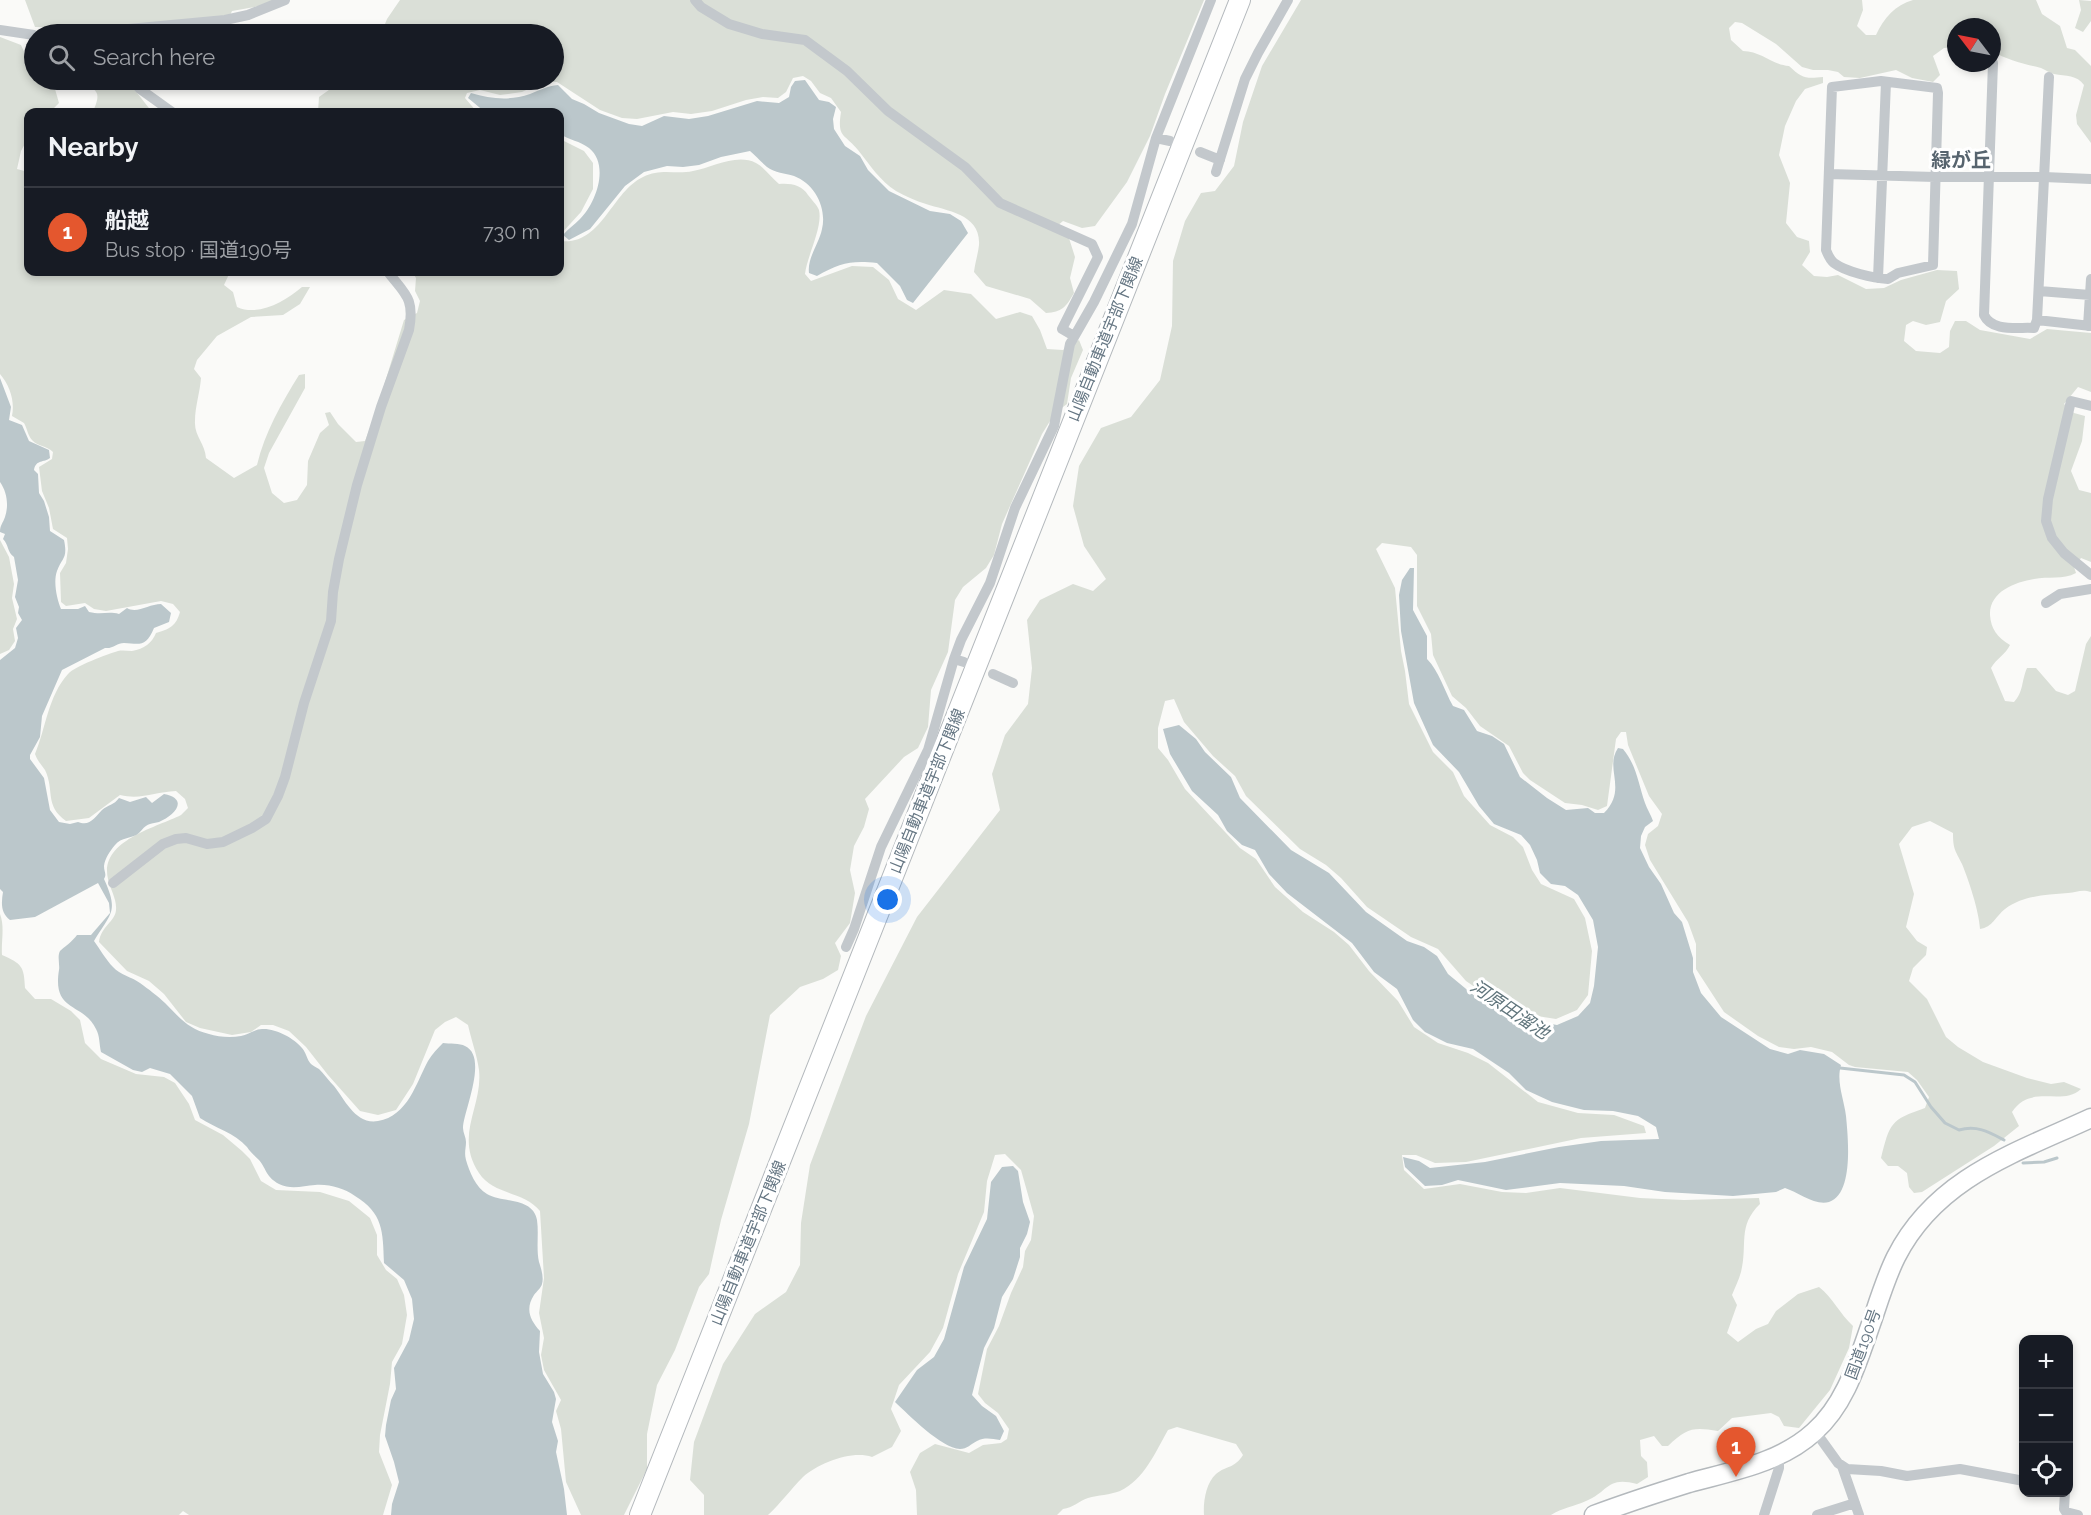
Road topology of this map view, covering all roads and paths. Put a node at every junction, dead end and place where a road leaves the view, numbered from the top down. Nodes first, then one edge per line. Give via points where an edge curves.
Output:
1 (285, 0) edge
2 (695, 0) edge
3 (1211, 0) edge
4 (1242, 0) edge
5 (1288, 0) edge
6 (186, 24) edge
7 (0, 30) edge
8 (24, 34) edge
9 (1993, 72) edge
10 (2049, 77) dead end
11 (1886, 82) junction
12 (141, 90) edge
13 (166, 108) edge
14 (1156, 138) junction
15 (1170, 141) dead end
16 (1200, 152) dead end
17 (1220, 160) junction
18 (1216, 171) dead end
19 (1829, 174) junction
20 (1882, 175) junction
21 (1989, 176) junction
22 (1935, 177) junction
23 (2044, 177) junction
24 (2091, 179) edge
25 (392, 276) edge
26 (1878, 278) junction
27 (2091, 279) edge
28 (2091, 284) edge
29 (2039, 291) junction
30 (2090, 295) edge
31 (2037, 320) junction
32 (2090, 326) edge
33 (1074, 336) junction
34 (2091, 406) edge
35 (2091, 575) edge
36 (2091, 590) edge
37 (2046, 603) dead end
38 (993, 674) dead end
39 (1013, 682) dead end
40 (113, 883) dead end
41 (846, 947) dead end
42 (2091, 1118) edge
43 (1815, 1431) junction
44 (1779, 1456) junction
45 (1842, 1466) junction
46 (2019, 1480) edge
47 (1644, 1496) junction
48 (2065, 1497) edge
49 (1855, 1503) junction
50 (640, 1515) edge
51 (1594, 1515) edge
52 (1624, 1515) edge
53 (1764, 1515) edge
54 (1817, 1515) edge
55 (1859, 1515) edge
56 (2078, 1515) edge

1 - 6 street via 248,15
2 - 33 street via 729,24 805,40 847,71 888,111 965,167 1000,203 1092,244 1098,257 1062,329
3 - 14 street
4 - 50 highway, 山陽自動車道宇部下関線
5 - 17 street via 1245,80
7 - 8 street
9 - 21 street
10 - 23 street
11 - 19 street via 1833,87
11 - 20 street
11 - 22 street via 1937,88
12 - 13 street
14 - 15 street
14 - 33 street via 1132,224
16 - 17 street
17 - 18 street
19 - 20 street
19 - 26 street via 1826,250 1830,259
20 - 22 street
20 - 26 street
21 - 22 street
21 - 23 street
21 - 31 street via 1984,315 1994,326 2034,328
22 - 26 street via 1933,265 1888,279
23 - 24 street
23 - 29 street
25 - 40 street via 409,296 409,330 357,485 339,559 331,621 278,796 266,819 252,828 223,842 207,844 186,838 170,841
27 - 28 street
28 - 30 street
29 - 30 street
29 - 31 street
30 - 32 street
31 - 32 street
33 - 41 street via 1054,426 1015,508 990,583 958,646 959,660 928,750 881,847
34 - 35 street via 2071,401 2046,520 2052,538 2064,553
36 - 37 street via 2060,594
38 - 39 street
42 - 43 highway, 国道190号 via 1980,1170 1948,1191 1926,1212 1895,1258 1845,1390 1832,1413
43 - 44 highway, 国道190号
43 - 45 street
44 - 47 highway, 国道190号
44 - 53 street
45 - 46 street via 1906,1476 1960,1470
45 - 49 street
47 - 51 highway, 国道190号
47 - 52 street
48 - 56 street via 2066,1512
49 - 54 street
49 - 55 street

